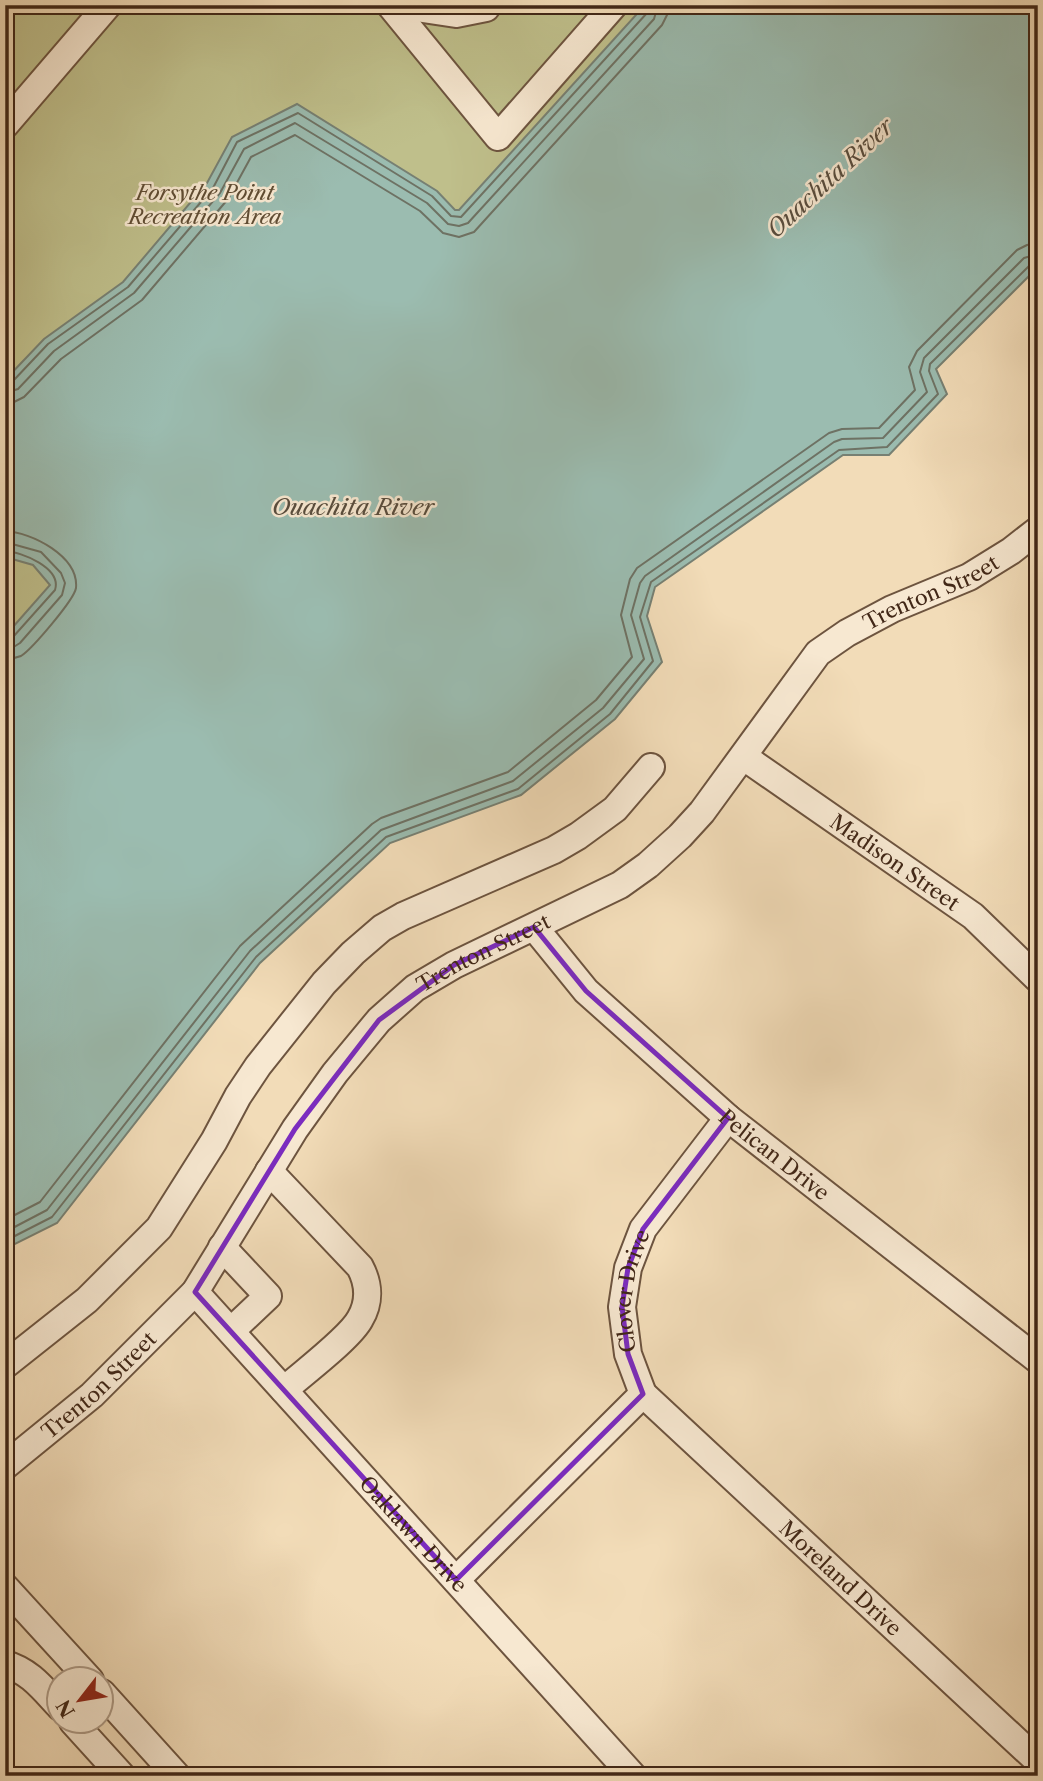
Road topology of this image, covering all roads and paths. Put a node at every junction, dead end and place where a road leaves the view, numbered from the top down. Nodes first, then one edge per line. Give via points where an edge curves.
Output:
1 (108, 5) edge
2 (390, 5) edge
3 (396, 5) edge
4 (488, 5) edge
5 (614, 5) edge
6 (5, 125) edge
7 (1038, 530) edge
8 (744, 757) junction
9 (651, 767) dead end
10 (534, 928) junction
11 (1038, 979) edge
12 (728, 1118) junction
13 (269, 1171) junction
14 (222, 1247) junction
15 (195, 1292) junction
16 (231, 1331) junction
17 (1038, 1360) edge
18 (5, 1365) edge
19 (284, 1390) junction
20 (643, 1394) junction
21 (5, 1466) edge
22 (456, 1580) junction
23 (5, 1587) edge
24 (5, 1664) edge
25 (77, 1666) edge
26 (46, 1692) edge
27 (116, 1708) edge
28 (86, 1736) edge
29 (1038, 1761) edge
30 (122, 1776) edge
31 (177, 1776) edge
32 (633, 1776) edge

1 - 6 street
2 - 5 street via 498,137
3 - 4 street via 456,14
7 - 8 street, Trenton Street via 969,576 892,609 818,653
8 - 10 street, Trenton Street via 702,812 648,865 620,885
8 - 11 street, Madison Street via 973,916
9 - 18 street via 615,809 578,836 403,916 353,953 258,1066 159,1228 86,1300
10 - 12 street, Pelican Drive via 586,991
10 - 13 street, Trenton Street via 415,988 379,1020 335,1073
12 - 17 street, Pelican Drive
12 - 20 street, Clover Drive via 643,1229 628,1268 622,1307 628,1354
13 - 14 street, Trenton Street
13 - 19 street via 367,1280 367,1301 360,1320
14 - 15 street, Trenton Street
14 - 16 street via 268,1296
15 - 16 street, Oaklawn Drive
15 - 21 street, Trenton Street via 92,1395
16 - 19 street, Oaklawn Drive
19 - 22 street, Oaklawn Drive
20 - 22 street
20 - 29 street, Moreland Drive
22 - 32 street, Oaklawn Drive
23 - 25 street
24 - 26 street via 21,1669
27 - 31 street
28 - 30 street

